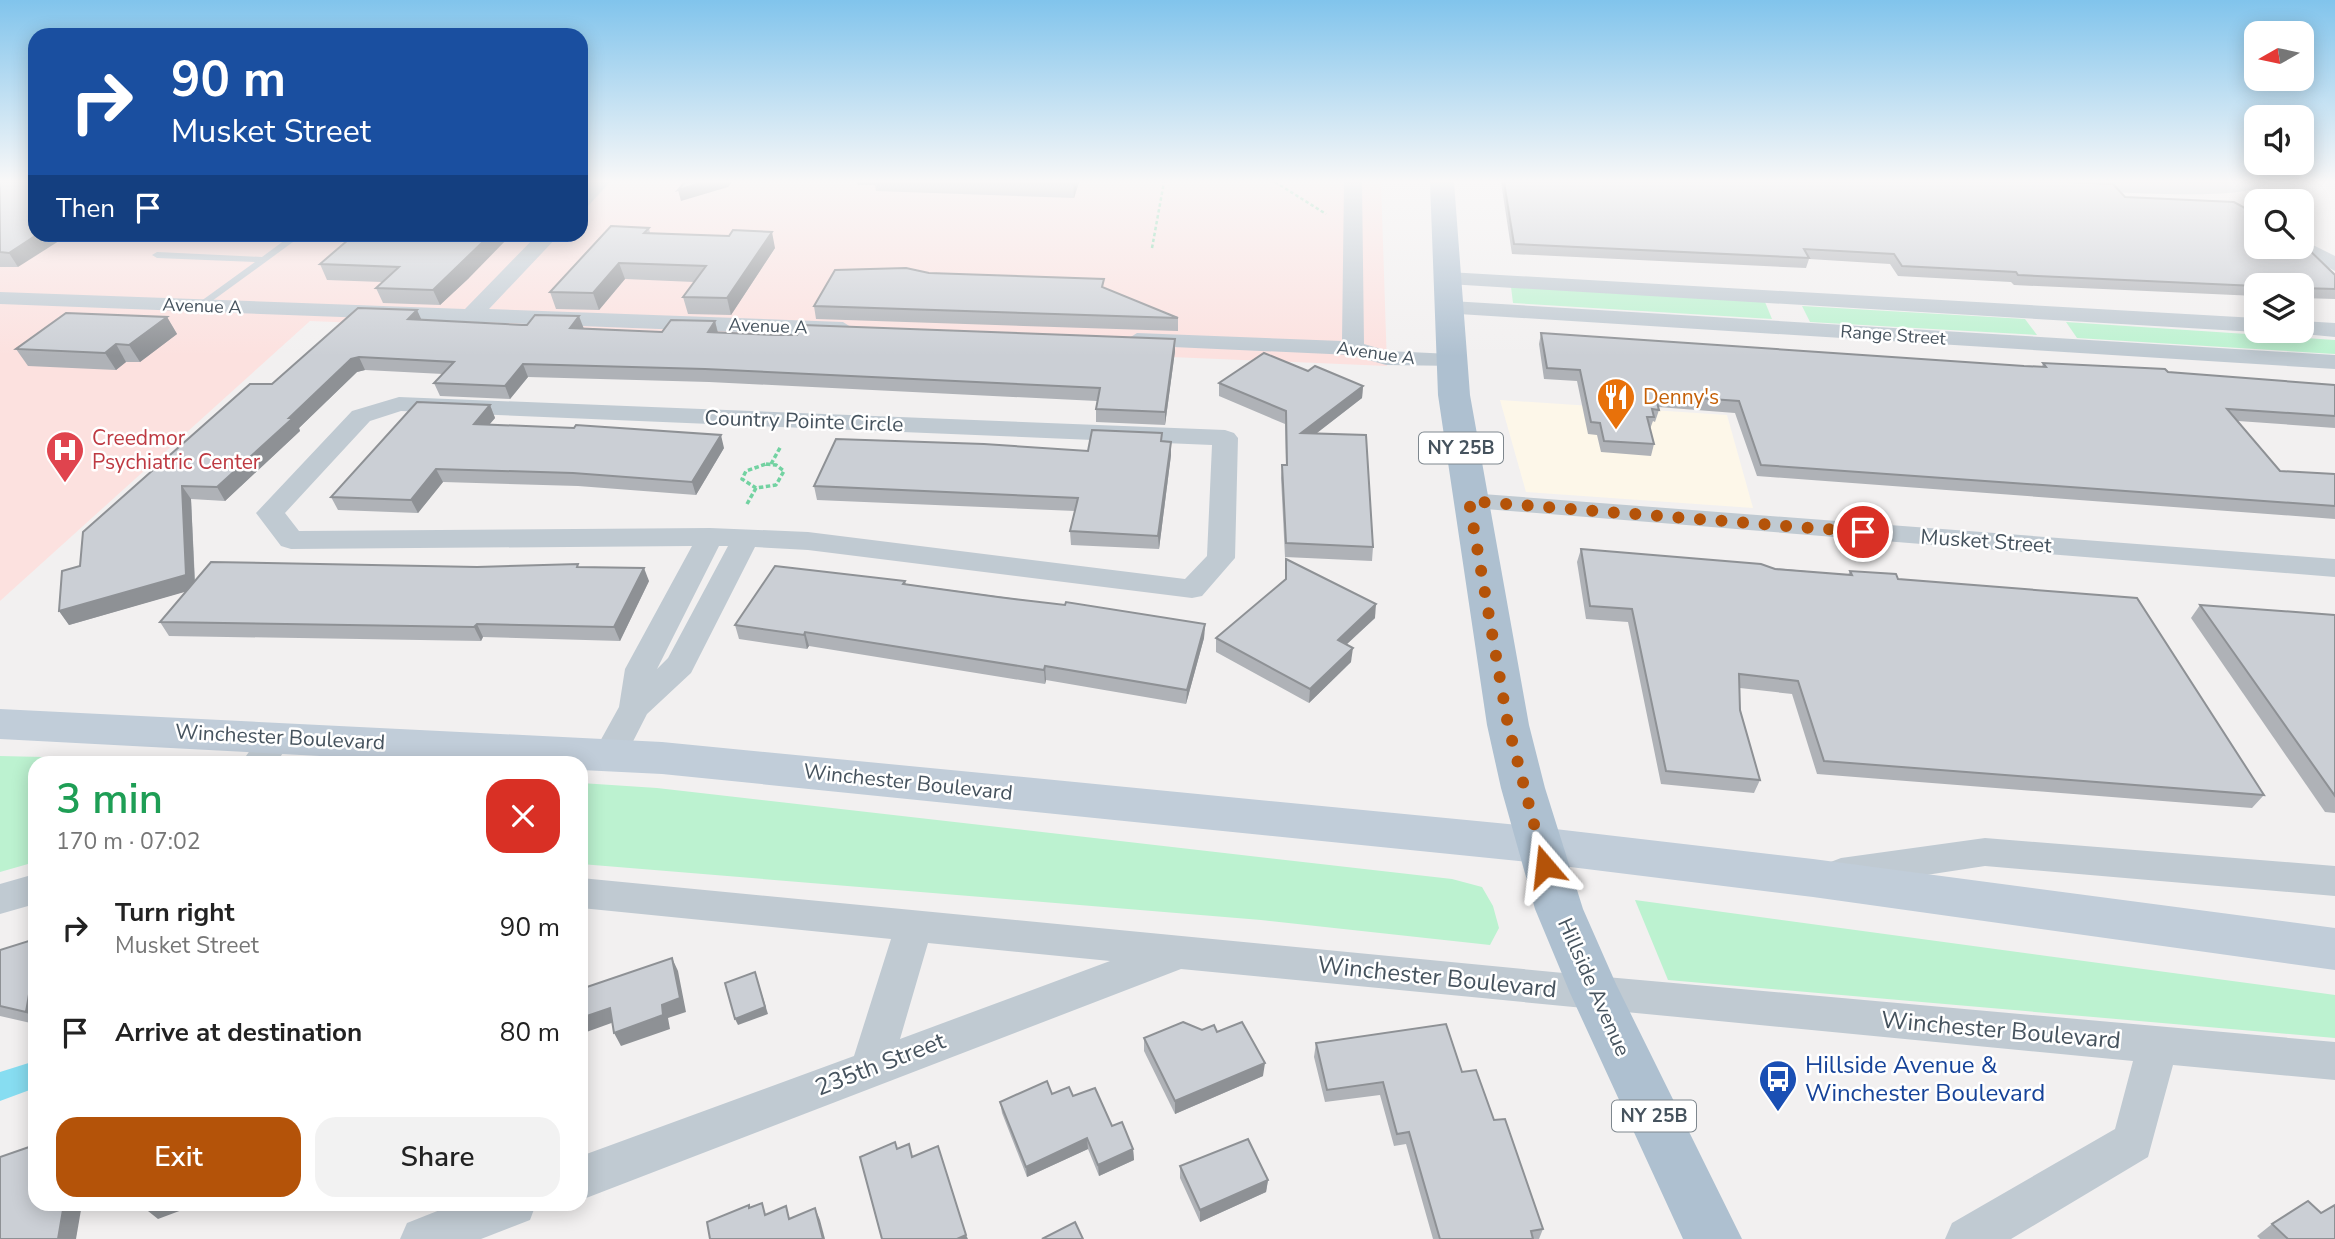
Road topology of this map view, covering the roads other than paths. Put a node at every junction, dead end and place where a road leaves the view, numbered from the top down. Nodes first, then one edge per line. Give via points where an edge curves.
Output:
1 (1353, 240) edge
2 (1446, 240) edge
3 (289, 242) edge
4 (542, 242) edge
5 (2314, 253) edge
6 (157, 255) dead end
7 (264, 260) junction
8 (2335, 265) edge
9 (1448, 278) junction
10 (1783, 297) junction
11 (0, 299) edge
12 (201, 306) junction
13 (1451, 308) junction
14 (2047, 313) junction
15 (471, 316) junction
16 (2244, 324) edge
17 (1799, 329) junction
18 (2314, 329) edge
19 (870, 330) edge
20 (2335, 330) edge
21 (1118, 339) edge
22 (2071, 346) junction
23 (1353, 348) junction
24 (1451, 361) junction
25 (2335, 362) edge
26 (1469, 501) junction
27 (710, 537) junction
28 (746, 538) junction
29 (2335, 569) edge
30 (635, 707) junction
31 (0, 724) edge
32 (268, 750) edge
33 (610, 754) junction
34 (1538, 845) junction
35 (1813, 878) junction
36 (2335, 881) edge
37 (28, 891) edge
38 (588, 894) edge
39 (0, 899) edge
40 (914, 926) junction
41 (2335, 949) edge
42 (1181, 952) junction
43 (1595, 993) junction
44 (2158, 1044) junction
45 (2335, 1061) edge
46 (872, 1066) junction
47 (588, 1175) edge
48 (496, 1211) edge
49 (423, 1239) edge
50 (1713, 1239) edge
51 (1968, 1239) edge

1 - 23 street
2 - 9 main road, Hillside Avenue / NY 25B
3 - 7 lane
4 - 15 street
5 - 8 street
6 - 7 lane
7 - 12 lane
9 - 10 street, Range Street
9 - 13 main road, Hillside Avenue / NY 25B
10 - 14 street, Range Street
10 - 17 street
11 - 12 street, Avenue A
12 - 15 street, Avenue A
13 - 17 street, Range Street
13 - 24 main road, Hillside Avenue / NY 25B
14 - 16 street, Range Street
14 - 22 street
15 - 19 street, Avenue A
17 - 22 street, Range Street
18 - 20 street
21 - 23 street, Avenue A
22 - 25 street, Range Street
23 - 24 street, Avenue A via 1386,358
24 - 26 main road, Hillside Avenue / NY 25B
26 - 29 street, Musket Street
26 - 34 main road, Hillside Avenue / NY 25B via 1508,725
27 - 28 street, Country Pointe Circle
27 - 28 street, Country Pointe Circle via 291,540 270,513 361,416 398,404 1225,438 1221,558 1192,589 808,541
27 - 30 street via 641,669
28 - 30 street via 680,666
30 - 33 street
31 - 32 main road, Winchester Boulevard
32 - 33 main road, Winchester Boulevard
33 - 34 main road, Winchester Boulevard
34 - 35 main road, Winchester Boulevard
34 - 43 main road, Hillside Avenue / NY 25B
35 - 36 street, Winchester Boulevard via 1985,852
35 - 41 main road, Winchester Boulevard
37 - 39 street
38 - 40 street, Winchester Boulevard
40 - 42 street, Winchester Boulevard
40 - 46 street
42 - 43 street, Winchester Boulevard
42 - 46 street, 235th Street
43 - 44 street, Winchester Boulevard
43 - 50 main road, Hillside Avenue / NY 25B
44 - 45 street, Winchester Boulevard
44 - 51 street via 2133,1142
46 - 47 street, 235th Street
48 - 49 street

